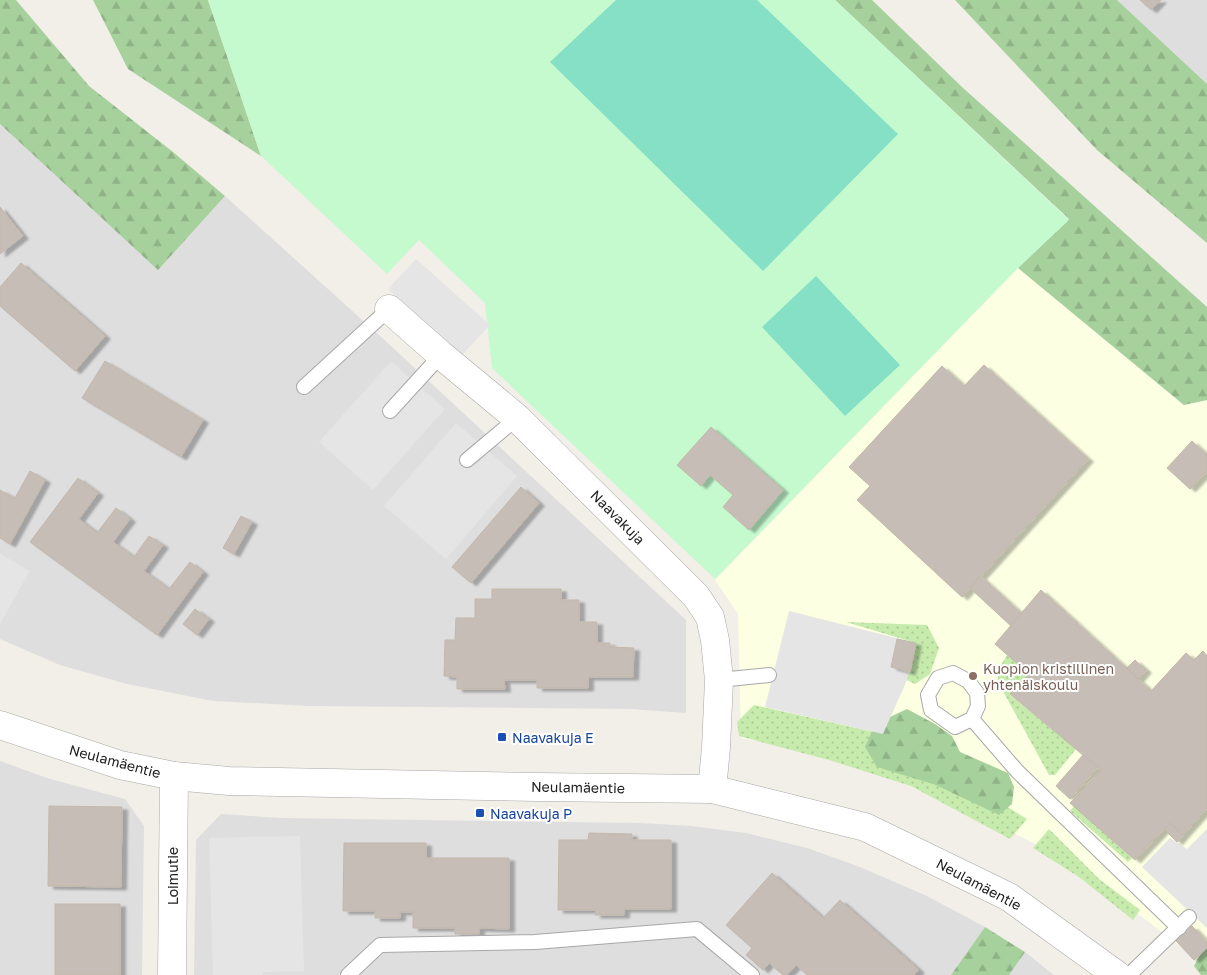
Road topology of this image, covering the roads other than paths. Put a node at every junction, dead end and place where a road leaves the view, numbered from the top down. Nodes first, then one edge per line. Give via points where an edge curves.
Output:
1 (390, 309) joint
2 (441, 355) junction
3 (304, 387) dead end
4 (390, 411) dead end
5 (517, 418) junction
6 (467, 460) dead end
7 (769, 675) dead end
8 (719, 680) junction
9 (972, 719) dead end
10 (0, 725) edge
11 (174, 776) junction
12 (712, 789) junction
13 (1189, 917) dead end
14 (1179, 928) junction
15 (172, 975) edge
16 (348, 975) edge
17 (752, 975) edge
18 (1118, 975) edge
19 (1129, 975) edge

1 - 2 street, Naavakuja
1 - 3 lane
2 - 4 lane
2 - 5 street, Naavakuja
5 - 6 lane
5 - 8 street, Naavakuja via 696,596 710,617
7 - 8 lane
8 - 12 street, Naavakuja
9 - 14 lane via 1018,771
10 - 11 street, Neulamäentie via 120,765
11 - 12 street, Neulamäentie via 229,781
11 - 15 street, Loimutie
12 - 18 street, Neulamäentie via 865,827 1009,897
13 - 14 lane
14 - 19 lane
16 - 17 lane via 380,945 535,942 697,928

